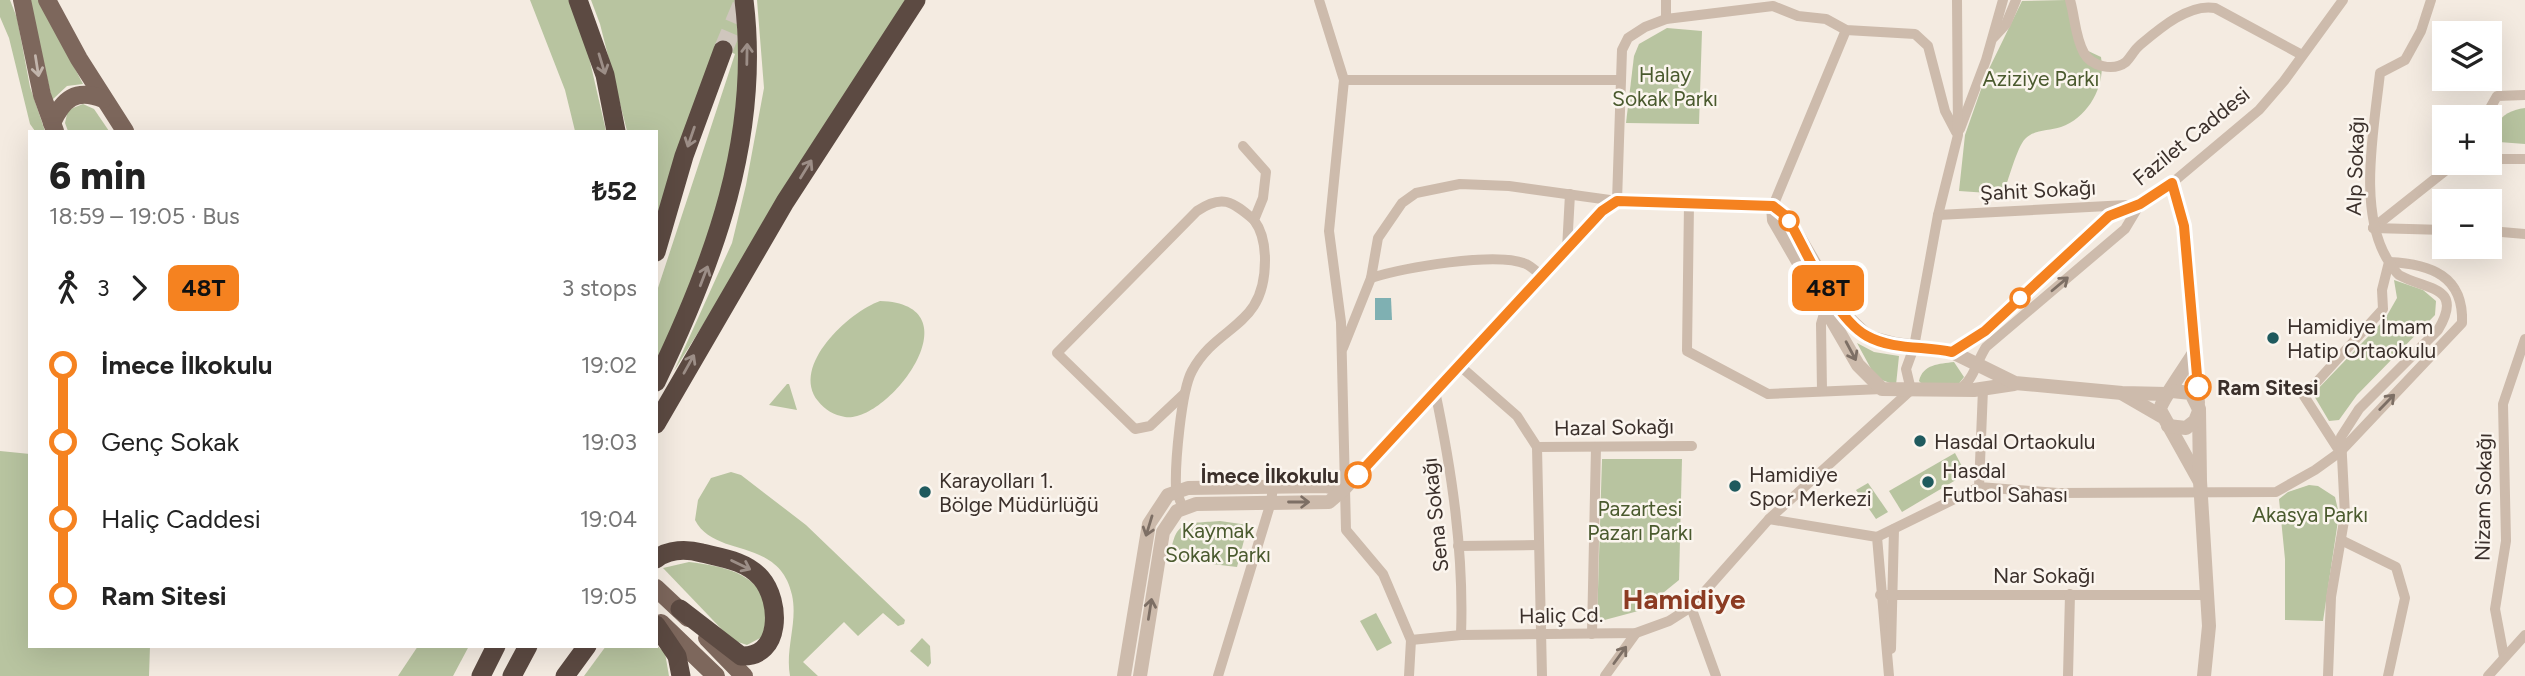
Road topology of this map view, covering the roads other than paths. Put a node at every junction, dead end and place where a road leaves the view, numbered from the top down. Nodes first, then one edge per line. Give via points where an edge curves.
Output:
1 (22, 0) edge
2 (47, 0) edge
3 (578, 0) edge
4 (744, 0) edge
5 (916, 0) edge
6 (1319, 0) edge
7 (1666, 0) edge
8 (1957, 0) edge
9 (2003, 0) edge
10 (2016, 0) edge
11 (2070, 0) edge
12 (2343, 0) edge
13 (2431, 0) edge
14 (1774, 3) edge
15 (1666, 19) junction
16 (1846, 30) junction
17 (1992, 39) junction
18 (723, 50) tunnel mouth
19 (2302, 55) junction
20 (1344, 80) junction
21 (1620, 80) junction
22 (2525, 95) edge
23 (103, 99) junction
24 (2492, 105) edge
25 (54, 127) edge
26 (124, 130) edge
27 (616, 130) edge
28 (1958, 135) junction
29 (1243, 146) dead end
30 (2502, 159) edge
31 (2525, 159) edge
32 (2440, 175) edge
33 (2172, 183) junction
34 (1570, 194) junction
35 (1617, 201) junction
36 (1689, 204) junction
37 (2140, 204) junction
38 (1773, 206) junction
39 (1938, 215) junction
40 (1254, 220) junction
41 (2373, 228) junction
42 (2432, 230) edge
43 (2502, 232) edge
44 (2525, 234) edge
45 (658, 245) edge
46 (1567, 249) junction
47 (2389, 262) junction
48 (1544, 277) junction
49 (1371, 278) junction
50 (1826, 307) junction
51 (2525, 340) edge
52 (1914, 347) junction
53 (1343, 348) junction
54 (1952, 352) junction
55 (2194, 353) junction
56 (1975, 364) junction
57 (1460, 366) junction
58 (658, 379) edge
59 (2015, 383) junction
60 (1882, 389) junction
61 (1983, 389) junction
62 (1911, 390) junction
63 (1435, 391) junction
64 (1822, 391) junction
65 (1957, 391) junction
66 (2169, 392) junction
67 (2122, 393) junction
68 (1184, 394) junction
69 (2199, 406) junction
70 (658, 421) edge
71 (2165, 421) junction
72 (1692, 446) dead end
73 (1537, 447) junction
74 (1596, 447) junction
75 (2340, 452) junction
76 (1273, 487) junction
77 (1979, 487) junction
78 (2201, 488) junction
79 (1176, 489) junction
80 (1343, 490) junction
81 (1271, 502) junction
82 (1182, 508) junction
83 (1769, 519) junction
84 (1894, 529) junction
85 (1877, 537) junction
86 (2341, 540) junction
87 (1538, 545) junction
88 (1458, 546) junction
89 (658, 558) edge
90 (658, 590) edge
91 (2070, 594) junction
92 (1880, 595) junction
93 (1892, 595) junction
94 (2208, 595) junction
95 (1690, 607) junction
96 (680, 609) junction
97 (658, 620) edge
98 (658, 628) edge
99 (1636, 633) junction
100 (1592, 634) junction
101 (1461, 635) junction
102 (1543, 635) junction
103 (2525, 635) edge
104 (1411, 640) junction
105 (495, 648) edge
106 (527, 648) edge
107 (586, 648) edge
108 (2504, 657) junction
109 (481, 676) edge
110 (512, 676) edge
111 (565, 676) edge
112 (681, 676) edge
113 (716, 676) edge
114 (744, 676) edge
115 (1124, 676) edge
116 (1140, 676) edge
117 (1219, 676) edge
118 (1409, 676) edge
119 (1542, 676) edge
120 (1605, 676) edge
121 (1716, 676) edge
122 (1889, 676) edge
123 (2068, 676) edge
124 (2204, 676) edge
125 (2328, 676) edge
126 (2388, 676) edge
127 (2488, 676) edge

1 -> 25 main road via 42,95
2 - 23 main road
3 -> 27 highway via 605,75
58 -> 4 highway via 701,284 729,201 746,94
70 -> 5 highway via 785,202
6 - 20 street
7 - 15 street
8 - 28 street
9 - 17 street
10 - 17 street via 2007,24
11 - 19 street via 2084,55 2109,68 2125,63 2138,46 2188,11 2204,6
12 - 19 street, Fazilet Caddesi
13 - 41 street, Alp Sokağı via 2405,60 2380,73 2371,167
14 - 15 street
14 - 16 street via 1798,16 1826,19
15 - 21 street via 1628,38 1622,50
16 - 28 street via 1915,34 1928,46 1945,111
16 - 38 street
17 - 28 street
18 -> 45 highway via 684,156
19 - 33 street, Fazilet Caddesi via 2259,110
20 - 21 street
20 - 53 street via 1329,230
21 - 35 street
22 - 24 street via 2497,96
23 - 25 main road via 71,96 60,106
23 - 26 main road
28 - 39 street
29 - 40 street via 1266,172
30 - 31 street
32 - 41 street
33 - 37 street, Fazilet Caddesi
33 - 55 street via 2184,226
34 - 35 street
34 - 46 street
34 - 49 street via 1460,184 1416,193 1402,203 1378,238
35 - 36 street
35 - 46 street via 1596,216
36 - 38 street
36 - 64 street via 1687,351 1768,394
37 - 39 street, Şahit Sokağı
37 - 54 street via 2109,216 1985,331
56 -> 37 street via 1995,338 2125,229
38 - 50 street via 1774,220
38 - 52 street via 1787,217 1843,314 1859,330 1881,341
39 - 52 street
40 - 68 street via 1264,240 1261,297 1202,357
40 - 68 street via 1224,200 1212,201 1197,211 1057,353 1135,429 1150,426
41 - 42 street
41 - 47 street, Alp Sokağı via 2377,245
43 - 44 street
46 - 48 street
47 - 75 street via 2383,309 2304,396
47 - 75 street via 2398,275 2427,283 2443,296 2447,316 2359,409 2341,437
75 -> 47 street via 2462,323 2463,304 2456,288 2437,272 2411,263
48 - 49 street via 1526,264 1499,259 1398,270
48 - 57 street
49 - 53 street
50 -> 60 street via 1858,365
50 - 64 street via 1821,324
51 - 108 street, Nizam Sokağı via 2503,404 2506,541 2495,609
52 - 54 street
52 - 62 street via 1906,369
53 - 80 street
54 - 56 street
55 - 66 street
55 - 69 street
56 - 59 street
56 - 65 street via 1971,379
57 - 63 street
57 - 73 street via 1517,416
59 - 61 street
59 - 67 street
60 - 62 street
60 - 64 street
61 - 65 street
61 - 77 street
62 - 65 street
62 - 83 street, Haliç Cd.
63 - 80 street
63 - 88 street, Sena Sokağı
66 - 67 street
66 - 69 street via 2191,393
66 - 71 street via 2160,404
67 - 71 street
68 - 79 street
69 - 71 street via 2195,421 2186,428
69 - 78 street
71 - 78 street
72 - 74 street, Hazal Sokağı
73 - 74 street, Hazal Sokağı
73 - 87 street
74 - 100 street
75 - 78 street via 2276,492
75 - 86 street via 2345,515
76 - 79 street
76 - 80 street
76 - 81 street
77 - 78 street via 2057,493
77 - 84 street
78 - 94 street
79 - 82 street
79 -> 115 street via 1160,503 1149,524
81 -> 80 street via 1329,502
80 - 104 street via 1346,530 1383,574
81 - 82 street via 1204,503
81 - 117 street
116 -> 82 street via 1163,532 1171,516
83 - 85 street
83 - 95 street, Haliç Cd.
84 - 85 street
84 - 93 street
85 - 92 street
86 - 125 street via 2331,597
86 - 126 street via 2396,567 2404,598
87 - 88 street
87 - 102 street
88 - 101 street, Sena Sokağı
89 -> 96 highway via 668,552 693,551 750,568 768,588 773,633 760,652 741,656
90 - 96 main road
91 - 93 street, Nar Sokağı
91 - 94 street, Nar Sokağı
91 - 123 street
92 - 93 street, Nar Sokağı
92 - 122 street
93 - 122 street
94 - 124 street
95 - 99 street, Haliç Cd. via 1669,621
95 - 121 street
96 - 114 main road
97 - 113 main road
98 - 112 highway via 677,656
99 - 100 street, Haliç Cd.
120 -> 99 street
100 - 102 street, Haliç Cd.
101 - 102 street, Haliç Cd.
101 - 104 street, Haliç Cd.
102 - 119 street
103 - 108 street
104 - 118 street
105 - 109 highway
106 - 110 highway
107 - 111 highway
108 - 127 street

